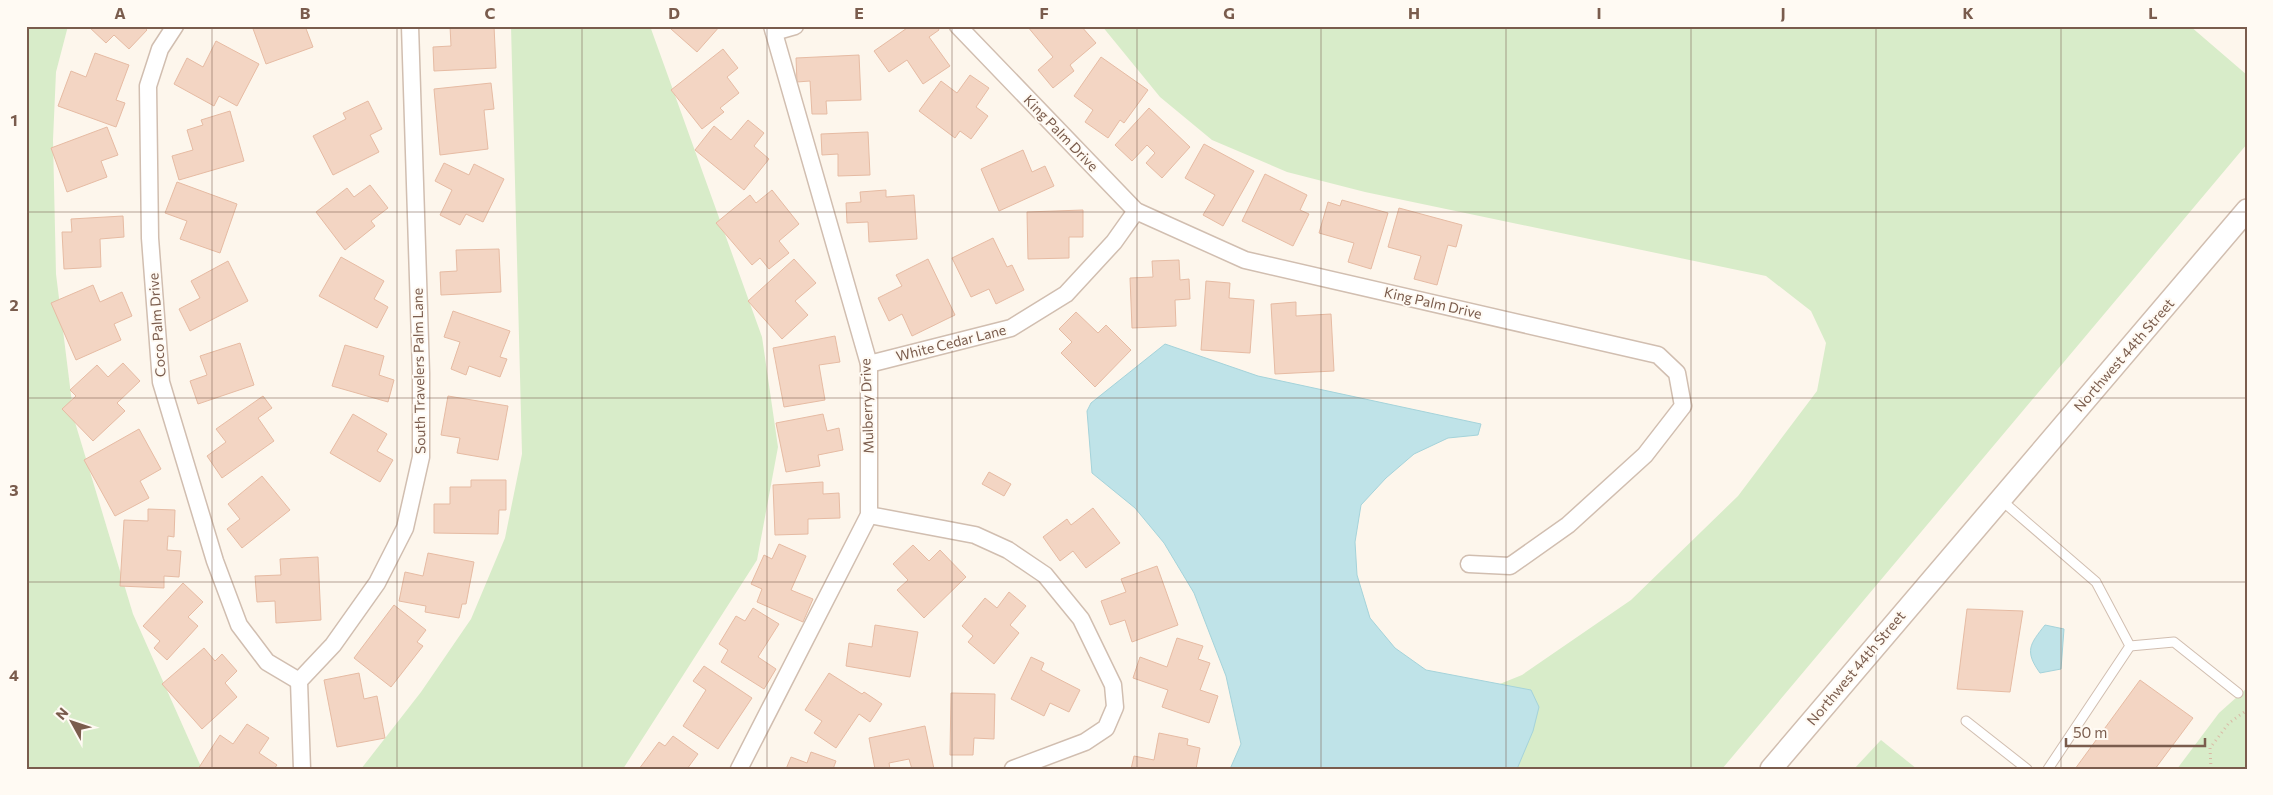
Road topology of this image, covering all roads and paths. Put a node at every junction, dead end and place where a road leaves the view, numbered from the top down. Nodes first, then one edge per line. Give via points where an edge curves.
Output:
1 (174, 26) edge
2 (410, 26) edge
3 (795, 26) edge
4 (958, 26) edge
5 (773, 29) edge
6 (1136, 210) junction
7 (2247, 210) edge
8 (869, 364) junction
9 (1999, 499) junction
10 (869, 516) junction
11 (1469, 564) dead end
12 (2130, 646) junction
13 (299, 681) junction
14 (2238, 693) dead end
15 (2247, 710) edge
16 (1966, 721) dead end
17 (302, 769) edge
18 (739, 769) edge
19 (1013, 769) edge
20 (1771, 769) edge
21 (2027, 769) edge
22 (2048, 769) edge
23 (2211, 769) edge

1 - 13 street, Coco Palm Drive via 160,49 148,86 150,238 161,382 215,561 239,625 267,662
2 - 13 street, South Travelers Palm Lane via 421,457 405,528 377,583 333,645
3 - 5 street
4 - 6 street, King Palm Drive
5 - 8 street, Mulberry Drive
6 - 8 street, White Cedar Lane via 1114,242 1066,294 1011,328
6 - 11 street, King Palm Drive via 1245,260 1658,355 1677,373 1683,406 1638,462 1568,525 1510,566
7 - 9 street, Northwest 44th Street
8 - 10 street, Mulberry Drive
9 - 12 lane via 2096,582
9 - 20 street, Northwest 44th Street
10 - 18 street, Mulberry Drive
10 - 19 street via 975,535 1008,550 1045,575 1081,619 1113,685 1115,707 1106,728 1085,742
12 - 14 lane via 2174,642
12 - 22 lane
13 - 17 street
15 - 23 path via 2229,724 2210,748
16 - 21 lane

